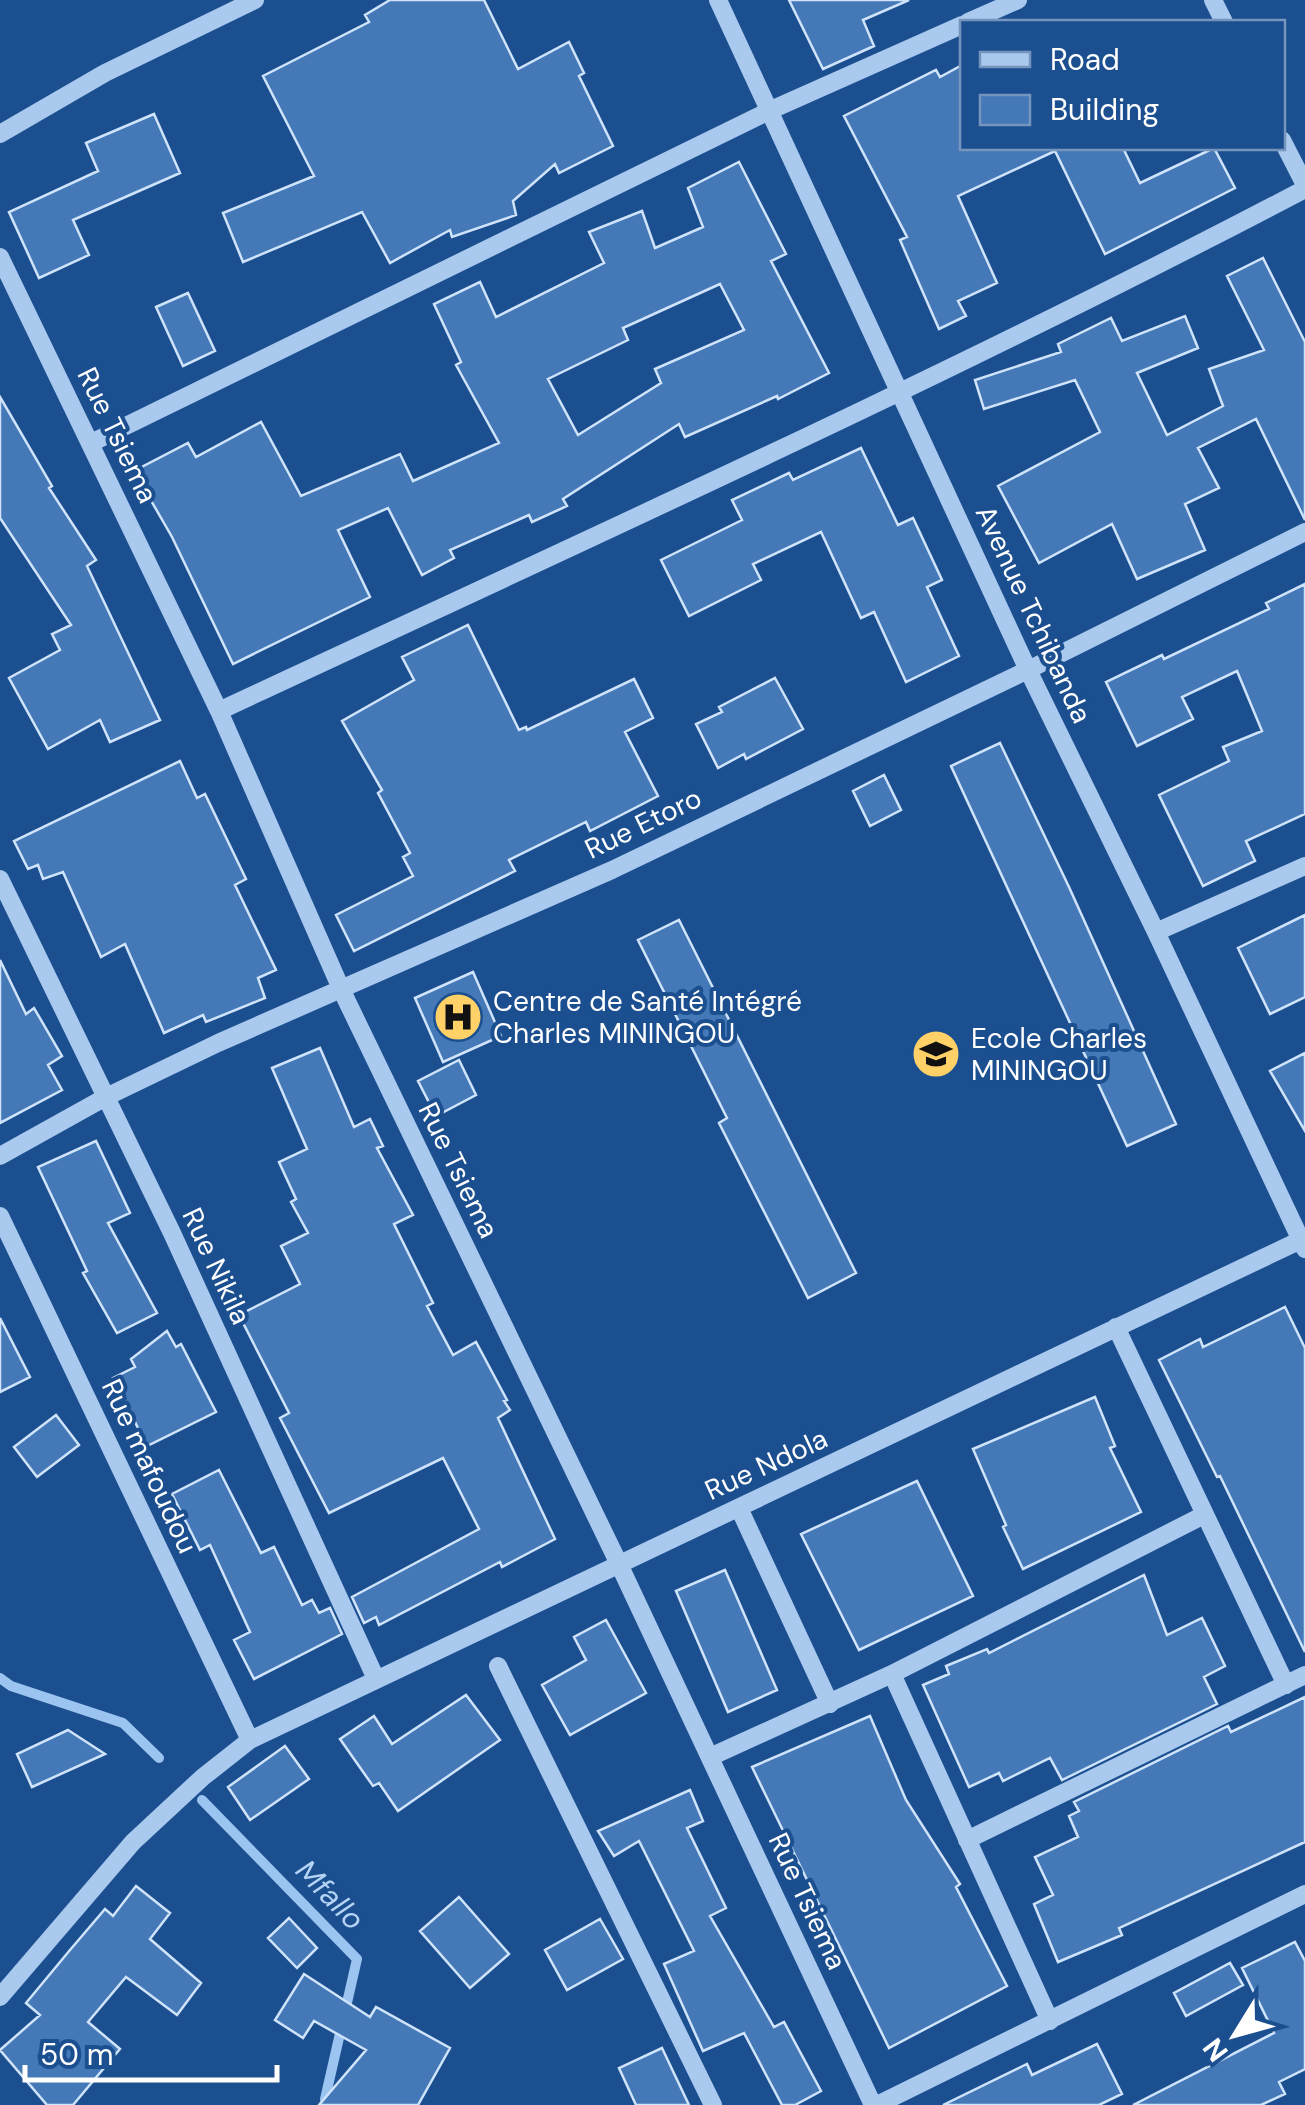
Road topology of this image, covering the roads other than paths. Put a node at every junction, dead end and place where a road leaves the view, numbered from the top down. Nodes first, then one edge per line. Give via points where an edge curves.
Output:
1 (255, 0) edge
2 (718, 0) edge
3 (1018, 0) edge
4 (974, 20) edge
5 (960, 26) edge
6 (771, 110) junction
7 (0, 134) edge
8 (1285, 146) edge
9 (1305, 187) edge
10 (0, 257) edge
11 (902, 393) junction
12 (92, 443) junction
13 (1305, 532) edge
14 (1028, 670) junction
15 (219, 710) junction
16 (1305, 866) edge
17 (0, 879) edge
18 (1156, 932) junction
19 (342, 991) junction
20 (106, 1096) junction
21 (0, 1156) edge
22 (0, 1216) edge
23 (1304, 1243) edge
24 (1116, 1328) junction
25 (739, 1508) junction
26 (1204, 1515) junction
27 (618, 1562) junction
28 (498, 1666) dead end
29 (892, 1674) junction
30 (1305, 1676) edge
31 (376, 1679) junction
32 (1286, 1684) junction
33 (830, 1704) junction
34 (250, 1740) junction
35 (710, 1757) junction
36 (967, 1840) junction
37 (1305, 1894) edge
38 (0, 1997) edge
39 (1050, 2021) junction
40 (713, 2105) edge
41 (875, 2105) edge

1 - 7 street via 105,73
2 - 6 street, Avenue Tchibanda
3 - 4 street
5 - 6 street
6 - 11 street, Avenue Tchibanda
6 - 12 street
8 - 9 street
9 - 11 street
10 - 12 street, Rue Tsiema
11 - 14 street, Avenue Tchibanda
11 - 15 street
12 - 15 street, Rue Tsiema
13 - 14 street, Rue Etoro
14 - 18 street, Avenue Tchibanda
14 - 19 street, Rue Etoro
15 - 19 street, Rue Tsiema
16 - 18 street
17 - 20 street, Rue Nikila
18 - 23 street, Avenue Tchibanda
19 - 20 street, Rue Etoro
19 - 27 street, Rue Tsiema
20 - 21 street, Rue Etoro
20 - 31 street, Rue Nikila
22 - 34 street, Rue mafoudou
23 - 24 street, Rue Ndola
24 - 25 street, Rue Ndola
24 - 26 street
25 - 27 street, Rue Ndola
25 - 33 street
26 - 29 street
26 - 32 street
27 - 31 street, Rue Ndola
27 - 35 street, Rue Tsiema
28 - 40 street
29 - 33 street
29 - 36 street
30 - 32 street
31 - 34 street, Rue Ndola
32 - 36 street
33 - 35 street
34 - 38 street, Rue Ndola via 133,1842
35 - 41 street, Rue Tsiema
36 - 39 street
37 - 39 street
39 - 41 street

